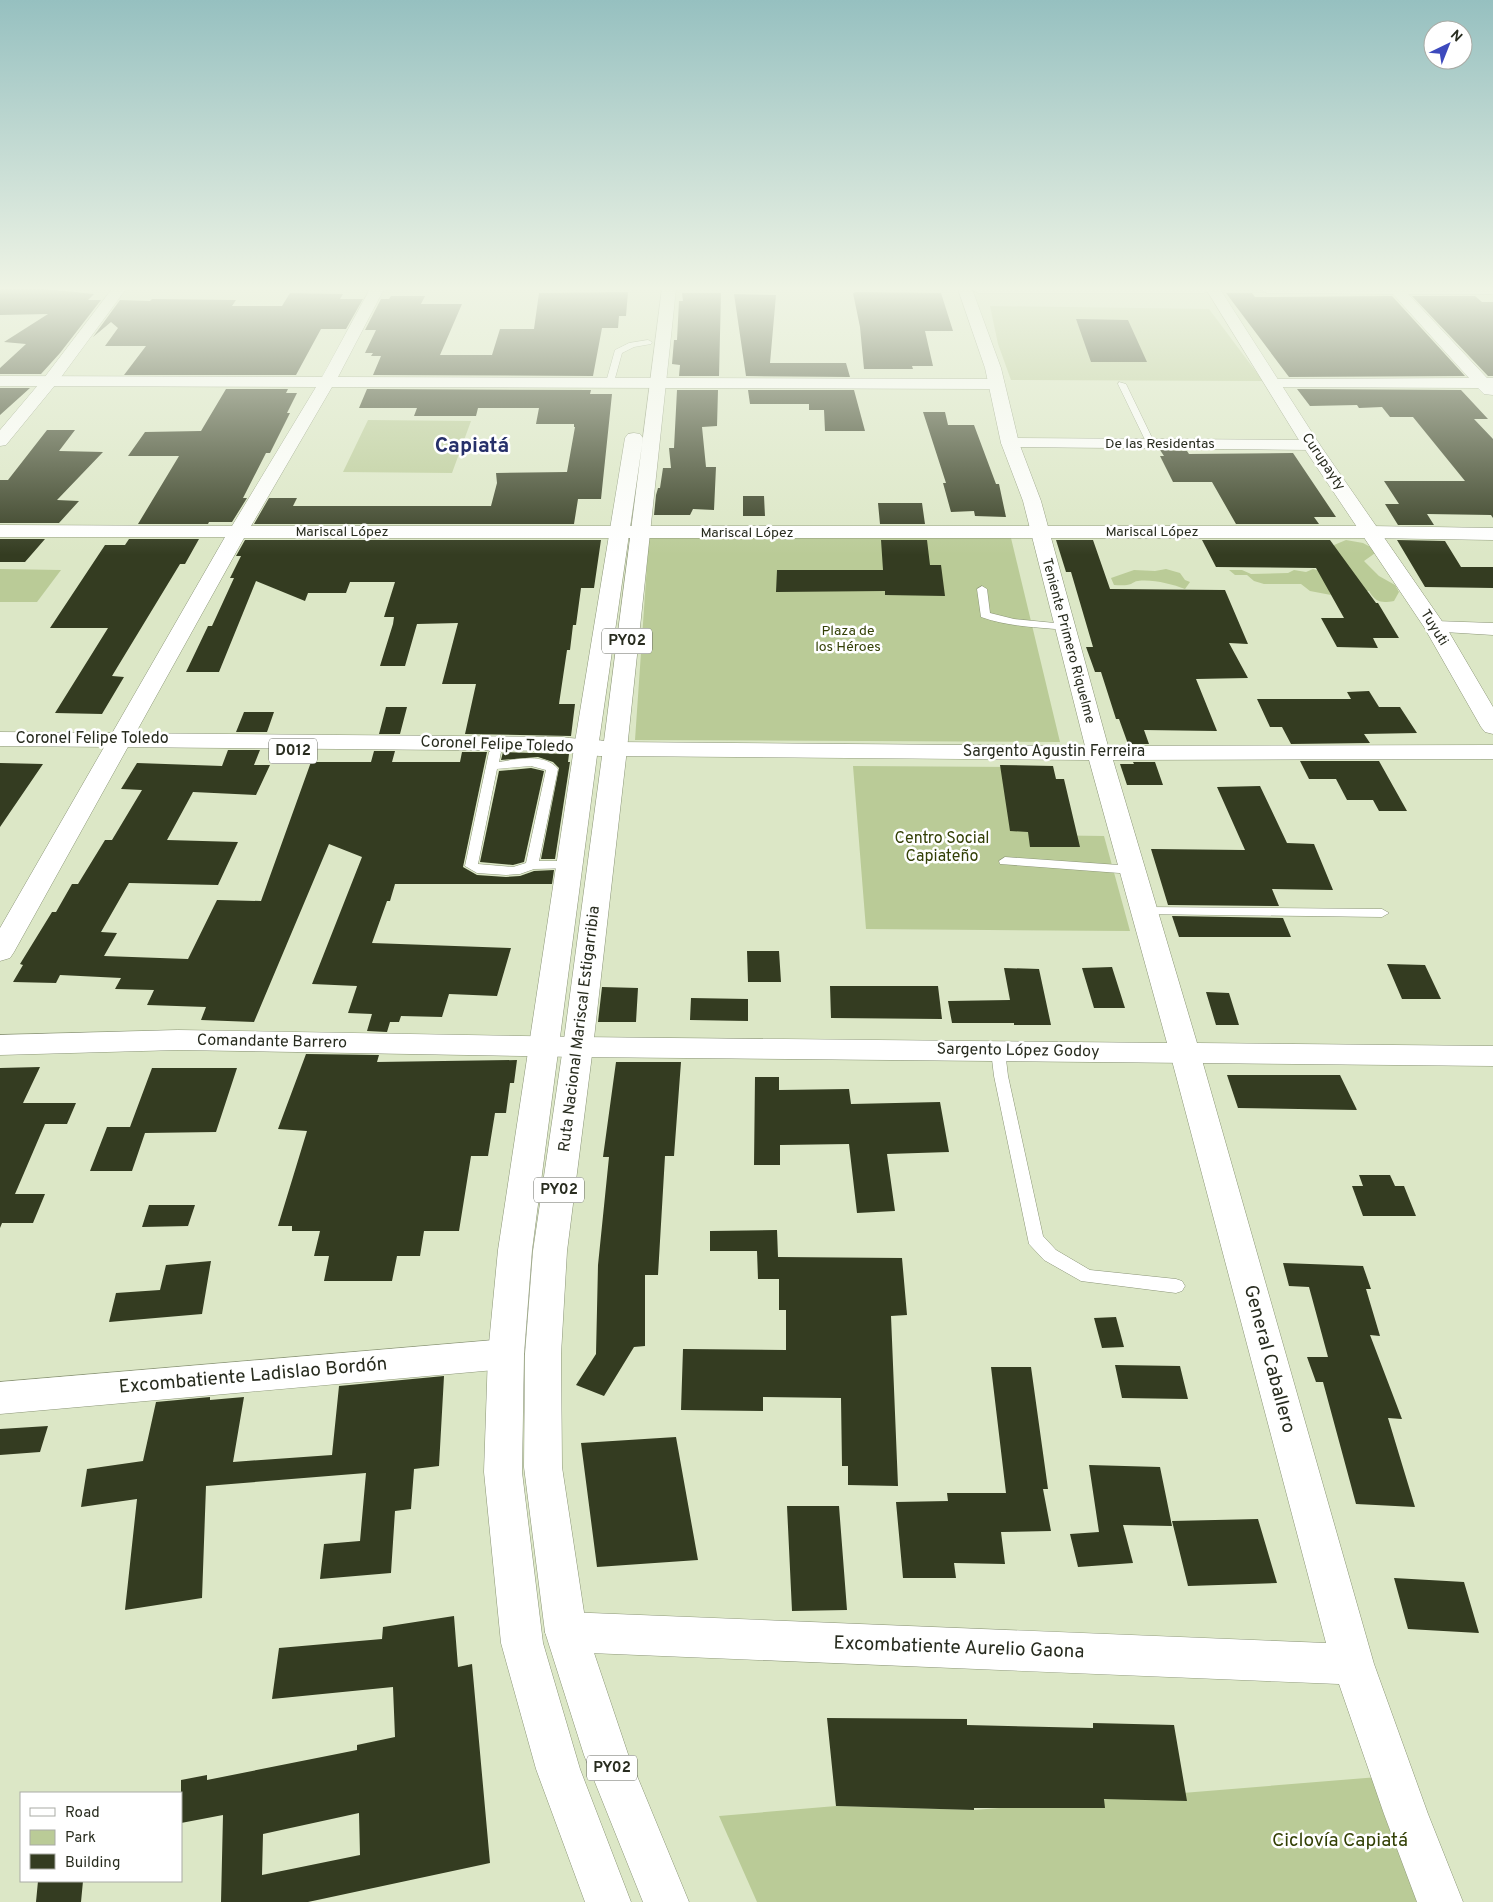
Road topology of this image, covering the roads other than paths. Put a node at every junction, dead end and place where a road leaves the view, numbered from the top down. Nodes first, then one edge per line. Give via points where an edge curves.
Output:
1 (52, 378) edge
2 (329, 378) edge
3 (611, 378) edge
4 (626, 378) edge
5 (647, 378) edge
6 (648, 378) edge
7 (815, 378) edge
8 (994, 378) edge
9 (1270, 378) edge
10 (1480, 378) edge
11 (0, 381) edge
12 (50, 381) junction
13 (327, 382) junction
14 (610, 382) junction
15 (995, 384) junction
16 (1122, 384) dead end
17 (1274, 384) junction
18 (1489, 387) edge
19 (0, 441) edge
20 (1010, 443) junction
21 (1151, 444) junction
22 (1311, 445) junction
23 (0, 531) edge
24 (238, 532) junction
25 (1039, 532) junction
26 (1370, 532) junction
27 (618, 533) junction
28 (640, 533) junction
29 (1493, 534) edge
30 (982, 589) dead end
31 (1065, 627) junction
32 (1435, 627) junction
33 (1493, 629) edge
34 (1493, 727) edge
35 (0, 739) edge
36 (118, 744) junction
37 (601, 748) junction
38 (0, 749) edge
39 (1098, 752) junction
40 (1493, 752) edge
41 (494, 759) junction
42 (1005, 861) dead end
43 (532, 865) junction
44 (570, 865) junction
45 (1134, 870) junction
46 (1145, 911) junction
47 (1382, 913) dead end
48 (0, 952) edge
49 (0, 1045) edge
50 (543, 1047) junction
51 (578, 1047) junction
52 (998, 1051) junction
53 (1185, 1053) junction
54 (1493, 1056) edge
55 (1176, 1286) dead end
56 (506, 1354) junction
57 (0, 1398) edge
58 (566, 1632) junction
59 (1353, 1664) junction
60 (608, 1902) edge
61 (666, 1902) edge
62 (1440, 1902) edge

1 - 12 main road
2 - 13 main road
3 - 14 lane
4 - 14 main road
5 - 27 main road, Ruta Nacional Mariscal Estigarribia / PY02
6 - 28 main road, Ruta Nacional Mariscal Estigarribia / PY02
7 - 15 main road
8 - 15 main road, Teniente Primero Riquelme
9 - 17 main road, Curupayty
10 - 18 main road
11 - 12 main road
12 - 13 main road
12 - 19 main road
13 - 14 main road
13 - 24 main road
15 - 20 main road, Teniente Primero Riquelme
16 - 21 lane
17 - 18 main road
17 - 22 main road, Curupayty
20 - 21 main road, De las Residentas
20 - 25 main road, Teniente Primero Riquelme via 1032,501
21 - 22 main road, De las Residentas
22 - 26 main road, Curupayty
23 - 24 main road, Mariscal López
24 - 27 main road, Mariscal López
24 - 36 main road
25 - 26 main road, Mariscal López
25 - 28 main road, Mariscal López
25 - 31 main road, Teniente Primero Riquelme
26 - 29 main road, Mariscal López
26 - 32 main road, Tuyuti
27 - 28 main road, Mariscal López
27 - 37 main road, Ruta Nacional Mariscal Estigarribia / PY02
28 - 37 main road, Ruta Nacional Mariscal Estigarribia / PY02
30 - 31 lane via 985,614 995,619
31 - 39 main road, Teniente Primero Riquelme
32 - 33 main road
32 - 34 main road, Tuyuti
35 - 36 main road, Coronel Felipe Toledo / D012
36 - 37 main road, Coronel Felipe Toledo / D012 via 562,744
36 - 38 main road, Coronel Felipe Toledo / D012
36 - 41 main road, Coronel Felipe Toledo / D012
36 - 48 main road
37 - 39 main road, Sargento Agustin Ferreira / D012
37 - 41 main road, Coronel Felipe Toledo / D012
37 - 44 main road, Ruta Nacional Mariscal Estigarribia / PY02
37 - 51 main road, Ruta Nacional Mariscal Estigarribia / PY02
39 - 40 main road, Sargento Agustin Ferreira / D012
39 - 45 main road, Teniente Primero Riquelme
41 - 43 lane via 547,764 552,769
41 - 43 lane via 471,866 516,871
42 - 45 lane
43 - 44 lane
44 - 50 main road, Ruta Nacional Mariscal Estigarribia / PY02
45 - 46 main road, Teniente Primero Riquelme
46 - 47 lane
46 - 53 main road, Teniente Primero Riquelme
49 - 50 main road, Comandante Barrero via 178,1040
50 - 51 main road, Sargento López Godoy
50 - 56 main road, Ruta Nacional Mariscal Estigarribia / PY02 via 515,1250
51 - 52 main road, Sargento López Godoy
51 - 58 main road, Ruta Nacional Mariscal Estigarribia / PY02 via 550,1251 543,1354 543,1467
52 - 53 main road, Sargento López Godoy
52 - 55 lane via 1035,1239 1050,1255 1087,1276
53 - 54 main road, Sargento López Godoy
53 - 59 main road, General Caballero
56 - 57 main road, Excombatiente Ladislao Bordón
56 - 60 main road, Ruta Nacional Mariscal Estigarribia / PY02 via 503,1472 522,1643 558,1769
58 - 59 main road, Excombatiente Aurelio Gaona
58 - 61 main road, Ruta Nacional Mariscal Estigarribia / PY02 via 606,1754
59 - 62 main road, General Caballero

